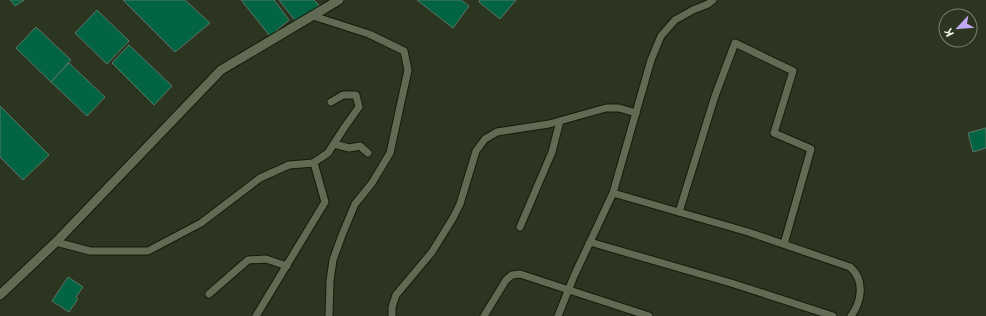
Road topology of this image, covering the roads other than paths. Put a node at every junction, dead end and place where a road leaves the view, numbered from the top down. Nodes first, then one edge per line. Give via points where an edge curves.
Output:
1 (338, 0) edge
2 (713, 0) edge
3 (313, 16) junction
4 (331, 102) dead end
5 (636, 113) junction
6 (560, 121) junction
7 (334, 144) junction
8 (368, 153) dead end
9 (313, 163) junction
10 (613, 193) junction
11 (679, 212) junction
12 (520, 227) dead end
13 (56, 242) junction
14 (590, 242) junction
15 (784, 244) junction
16 (288, 266) junction
17 (568, 290) junction
18 (209, 294) dead end
19 (0, 295) edge
20 (256, 316) edge
21 (329, 316) edge
22 (392, 316) edge
23 (484, 316) edge
24 (558, 316) edge
25 (645, 316) edge
26 (833, 316) edge
27 (851, 316) edge

1 - 3 street
2 - 5 street via 675,20 661,36 651,60
3 - 13 street via 221,70
3 - 21 street via 369,34 404,51 408,70 390,153 372,183 355,204 333,260
4 - 7 street via 343,95 356,95 359,107
5 - 6 street via 619,108 606,108
5 - 10 street
6 - 12 street via 552,152
6 - 22 street via 497,132 482,142 476,151 454,218 432,252 396,295
7 - 8 street via 349,148 360,146
7 - 9 street via 328,153
9 - 13 street via 289,165 260,178 200,223 148,251 90,251
9 - 16 street via 325,202
10 - 11 street
10 - 14 street
11 - 15 street
11 - 15 street via 715,96 736,42 793,71 774,133 810,149
13 - 19 street
14 - 17 street
14 - 26 street
15 - 27 street via 850,267 854,271 860,280 861,290
16 - 18 street via 266,259 248,260
16 - 20 street
17 - 23 street via 520,274 512,275 506,280
17 - 24 street
17 - 25 street

